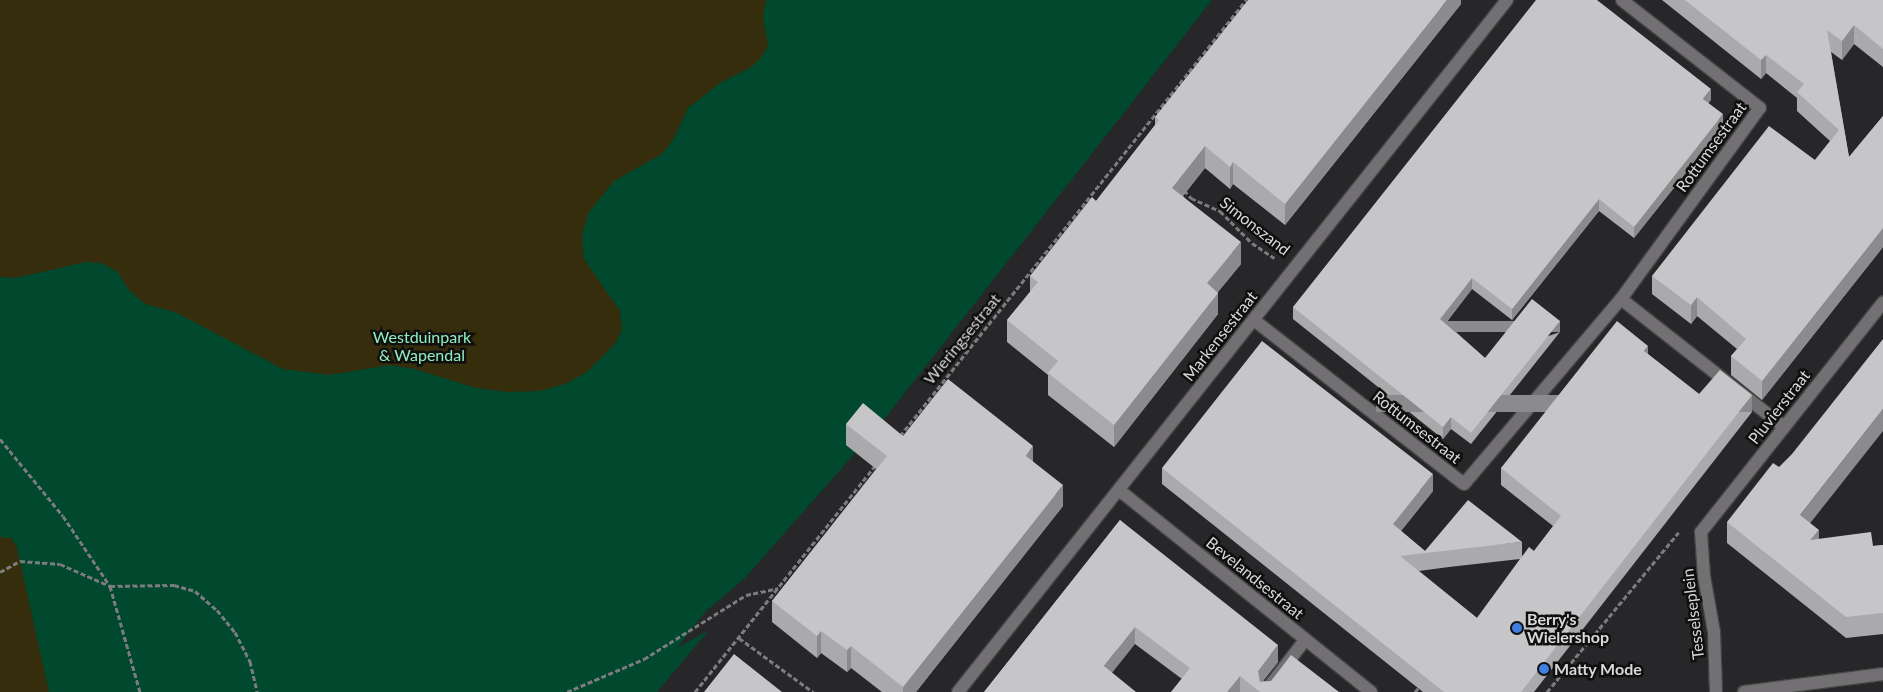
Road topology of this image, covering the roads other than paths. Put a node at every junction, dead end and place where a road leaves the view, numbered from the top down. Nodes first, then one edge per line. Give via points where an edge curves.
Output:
1 (1507, 0) edge
2 (1622, 0) edge
3 (1621, 299) junction
4 (1883, 302) edge
5 (1254, 320) junction
6 (1784, 427) junction
7 (1119, 490) junction
8 (1701, 532) joint
9 (1306, 640) junction
10 (1883, 674) edge
11 (958, 692) edge
12 (1265, 692) edge
13 (1371, 692) edge
14 (1716, 692) edge
15 (1744, 692) edge

1 - 5 street, Markensestraat
2 - 3 street, Rottumsestraat via 1760,108
3 - 5 street, Rottumsestraat via 1464,484
3 - 6 street
4 - 6 street, Pluvierstraat
5 - 7 street, Markensestraat
6 - 8 street, Pluvierstraat
7 - 9 street, Bevelandsestraat
7 - 11 street, Markensestraat
8 - 14 street, Tesselseplein via 1704,576 1714,632
9 - 12 street
9 - 13 street, Bevelandsestraat
10 - 15 street

